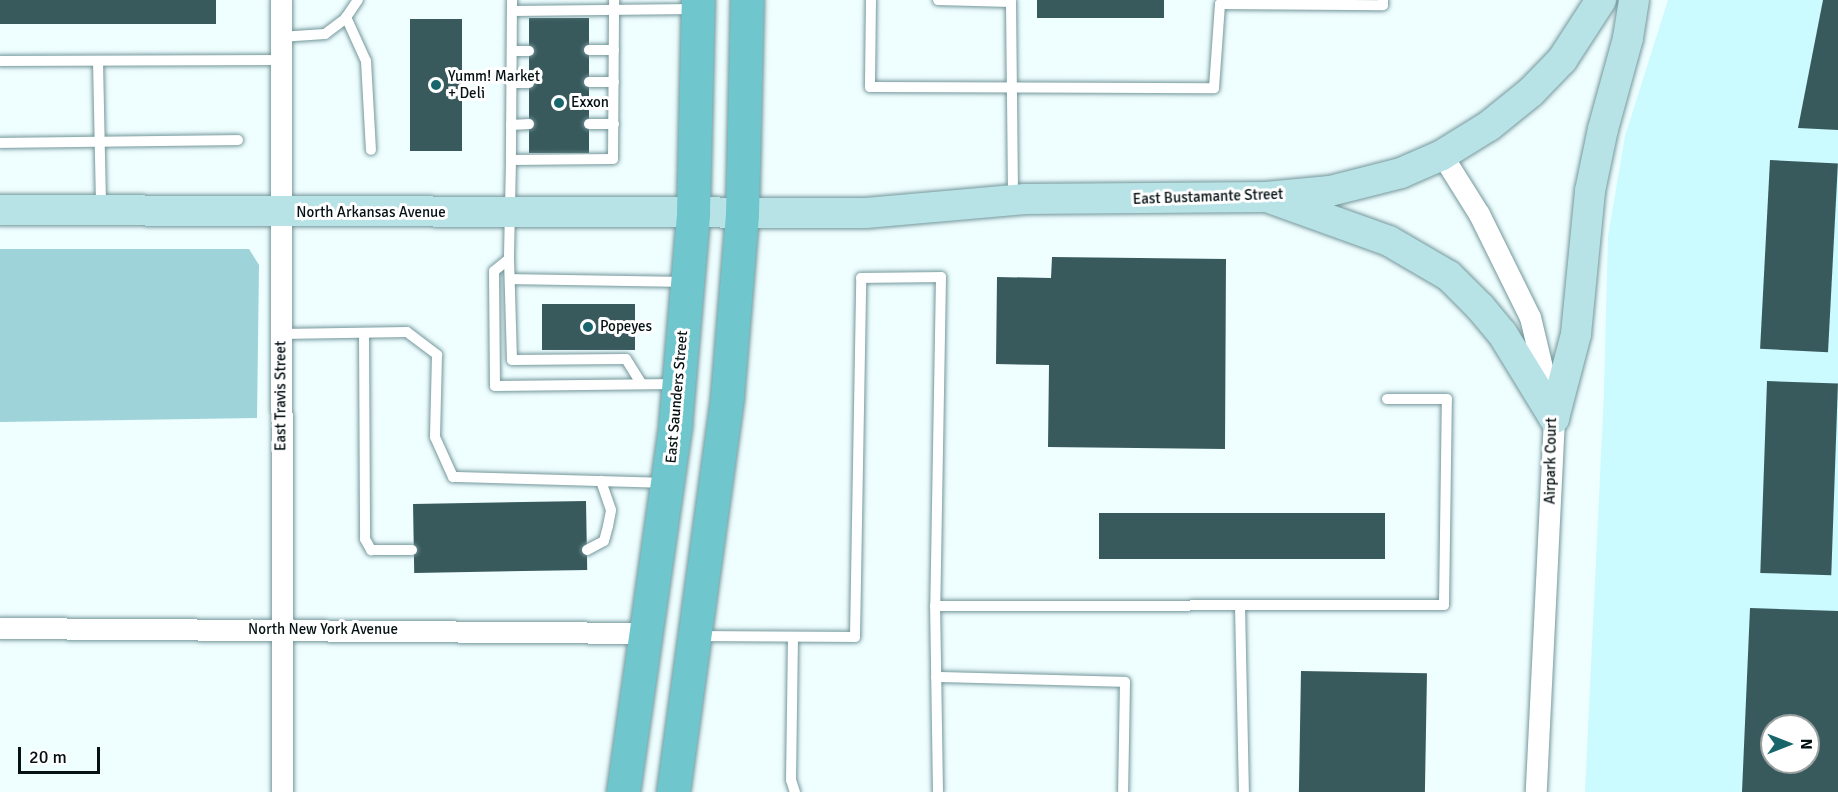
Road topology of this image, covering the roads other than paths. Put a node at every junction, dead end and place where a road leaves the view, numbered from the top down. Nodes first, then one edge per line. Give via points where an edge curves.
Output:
1 (280, 0) edge
2 (358, 0) edge
3 (747, 0) edge
4 (872, 0) edge
5 (938, 0) edge
6 (1383, 0) edge
7 (1601, 0) edge
8 (1634, 0) edge
9 (614, 4) edge
10 (698, 4) edge
11 (512, 5) edge
12 (346, 17) junction
13 (280, 37) junction
14 (589, 50) dead end
15 (614, 50) junction
16 (512, 51) junction
17 (529, 51) dead end
18 (280, 60) junction
19 (0, 61) edge
20 (98, 61) junction
21 (529, 82) dead end
22 (589, 82) dead end
23 (614, 82) junction
24 (511, 83) junction
25 (1012, 86) junction
26 (529, 124) dead end
27 (589, 124) dead end
28 (614, 124) junction
29 (511, 125) junction
30 (238, 140) dead end
31 (99, 142) junction
32 (0, 143) edge
33 (371, 150) dead end
34 (1442, 155) junction
35 (511, 160) junction
36 (1266, 196) junction
37 (1013, 200) junction
38 (0, 210) edge
39 (101, 211) junction
40 (280, 212) junction
41 (510, 213) junction
42 (693, 213) junction
43 (742, 214) junction
44 (509, 259) junction
45 (510, 279) junction
46 (687, 282) junction
47 (364, 333) junction
48 (280, 334) junction
49 (641, 383) junction
50 (678, 384) junction
51 (1387, 399) dead end
52 (1554, 418) junction
53 (601, 481) junction
54 (669, 483) junction
55 (412, 550) dead end
56 (587, 550) dead end
57 (1240, 605) junction
58 (935, 606) junction
59 (0, 628) edge
60 (281, 630) junction
61 (646, 633) junction
62 (695, 636) junction
63 (793, 637) junction
64 (936, 677) junction
65 (282, 792) edge
66 (623, 792) edge
67 (673, 792) edge
68 (795, 792) edge
69 (938, 792) edge
70 (1123, 792) edge
71 (1244, 792) edge
72 (1536, 792) edge

1 - 13 street, East Travis Street
2 - 12 lane
3 - 43 main road
4 - 25 lane via 870,87
5 - 25 lane via 1011,2
6 - 25 lane via 1383,5 1220,4 1214,88
7 - 34 main road, East Bustamante Street via 1562,60 1531,92 1489,126
8 - 52 main road via 1590,191 1576,334
9 - 10 lane
9 - 11 lane
9 - 15 lane
10 - 42 main road, East Saunders Street
11 - 16 lane
12 - 13 lane via 325,34
12 - 33 lane via 366,61
13 - 18 street, East Travis Street
14 - 15 lane
15 - 23 lane
16 - 17 lane
16 - 24 lane
18 - 20 lane
18 - 40 street, East Travis Street
19 - 20 lane
20 - 31 lane
21 - 24 lane
22 - 23 lane
23 - 28 lane
24 - 29 lane
25 - 37 lane
26 - 29 lane
27 - 28 lane
28 - 35 lane via 613,159
29 - 35 lane
30 - 31 lane
31 - 32 lane
31 - 39 lane
34 - 36 main road, East Bustamante Street via 1369,182 1330,191
34 - 52 street, Airpark Court via 1479,214 1530,317
35 - 41 lane
36 - 37 main road, East Bustamante Street
36 - 52 main road via 1389,241 1449,276 1502,333
37 - 43 main road, East Bustamante Street via 866,213
38 - 39 main road, North Arkansas Avenue
39 - 40 main road, North Arkansas Avenue
40 - 41 main road, North Arkansas Avenue
40 - 48 street, East Travis Street
41 - 42 main road, North Arkansas Avenue
41 - 44 lane
42 - 43 main road, North Arkansas Avenue
42 - 46 main road, East Saunders Street
43 - 62 main road via 727,397
44 - 45 lane
44 - 49 lane via 494,271 495,386
45 - 46 lane
45 - 49 lane via 512,360 626,359
46 - 50 main road, East Saunders Street
47 - 48 lane
47 - 53 lane via 407,332 437,355 435,437 453,477
47 - 55 lane via 365,539 371,550
48 - 60 street, East Travis Street
49 - 50 lane
50 - 54 main road, East Saunders Street
51 - 57 lane via 1447,399 1444,605
52 - 72 street, Airpark Court
53 - 54 lane
53 - 56 lane via 611,510 608,526 604,541
54 - 61 main road, East Saunders Street
57 - 58 lane
57 - 71 lane
58 - 63 lane via 941,277 861,278 855,637
58 - 64 lane
59 - 60 street, North New York Avenue
60 - 61 street, North New York Avenue
60 - 65 street, East Travis Street
61 - 66 main road, East Saunders Street
62 - 63 lane
62 - 67 main road
63 - 68 lane via 791,780
64 - 69 lane
64 - 70 lane via 1125,682

